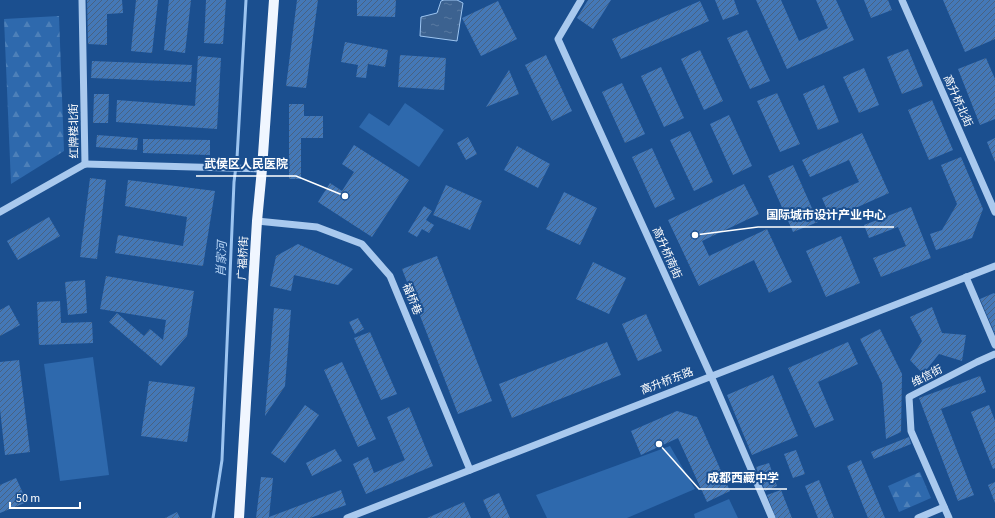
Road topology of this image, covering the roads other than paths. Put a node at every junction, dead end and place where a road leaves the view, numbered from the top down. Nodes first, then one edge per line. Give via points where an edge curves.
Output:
1 (82, 0) edge
2 (274, 0) edge
3 (581, 0) edge
4 (902, 0) edge
5 (85, 164) junction
6 (262, 169) junction
7 (0, 212) edge
8 (995, 212) edge
9 (257, 221) junction
10 (995, 266) edge
11 (966, 277) junction
12 (995, 345) edge
13 (995, 354) edge
14 (711, 376) junction
15 (470, 470) junction
16 (944, 507) junction
17 (239, 518) edge
18 (347, 518) edge
19 (772, 518) edge
20 (918, 518) edge
21 (948, 518) edge

1 - 5 street, 红牌楼北街
2 - 6 main road, 广福桥街
3 - 14 street, 高升桥南街 via 558,39
4 - 8 street, 高升桥北街
5 - 6 street
5 - 7 street, 红牌楼北街
6 - 9 main road, 广福桥街
9 - 15 street, 福桥巷 via 316,227 362,244 390,276
9 - 17 main road, 广福桥街
10 - 11 street, 高升桥东路
11 - 12 street
11 - 14 street, 高升桥东路
13 - 16 street, 维信街 via 910,398 911,431
14 - 15 street, 高升桥东路
14 - 19 street, 高升桥南街
15 - 18 street, 高升桥东路
16 - 20 street
16 - 21 street

